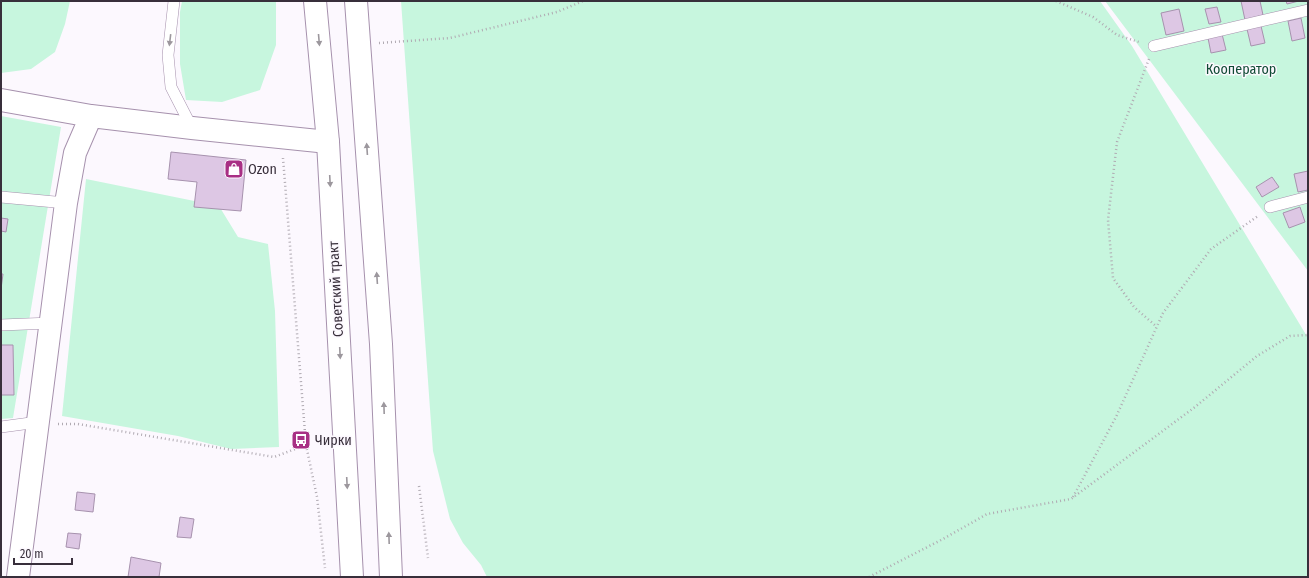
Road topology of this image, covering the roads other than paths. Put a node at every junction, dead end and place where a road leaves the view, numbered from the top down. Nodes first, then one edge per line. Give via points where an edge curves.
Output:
1 (174, 1) edge
2 (315, 1) edge
3 (356, 1) edge
4 (1308, 10) edge
5 (1154, 46) road end
6 (1, 100) edge
7 (91, 116) junction
8 (192, 128) junction
9 (328, 142) junction
10 (1, 197) edge
11 (1308, 197) edge
12 (66, 203) junction
13 (1270, 207) road end
14 (50, 323) junction
15 (1, 325) edge
16 (38, 422) junction
17 (1, 427) edge
18 (18, 577) edge
19 (352, 577) edge
20 (391, 577) edge

1 -> 8 lane via 168,55 171,87
2 -> 9 main road, Советский тракт
20 -> 3 main road via 382,344
4 - 5 lane
6 - 7 main road
7 - 8 main road
7 - 12 main road via 75,153
8 - 9 main road
9 -> 19 main road, Советский тракт
10 - 12 lane
11 - 13 lane
12 - 14 main road
14 - 15 lane
14 - 16 main road
16 - 17 lane
16 - 18 main road

